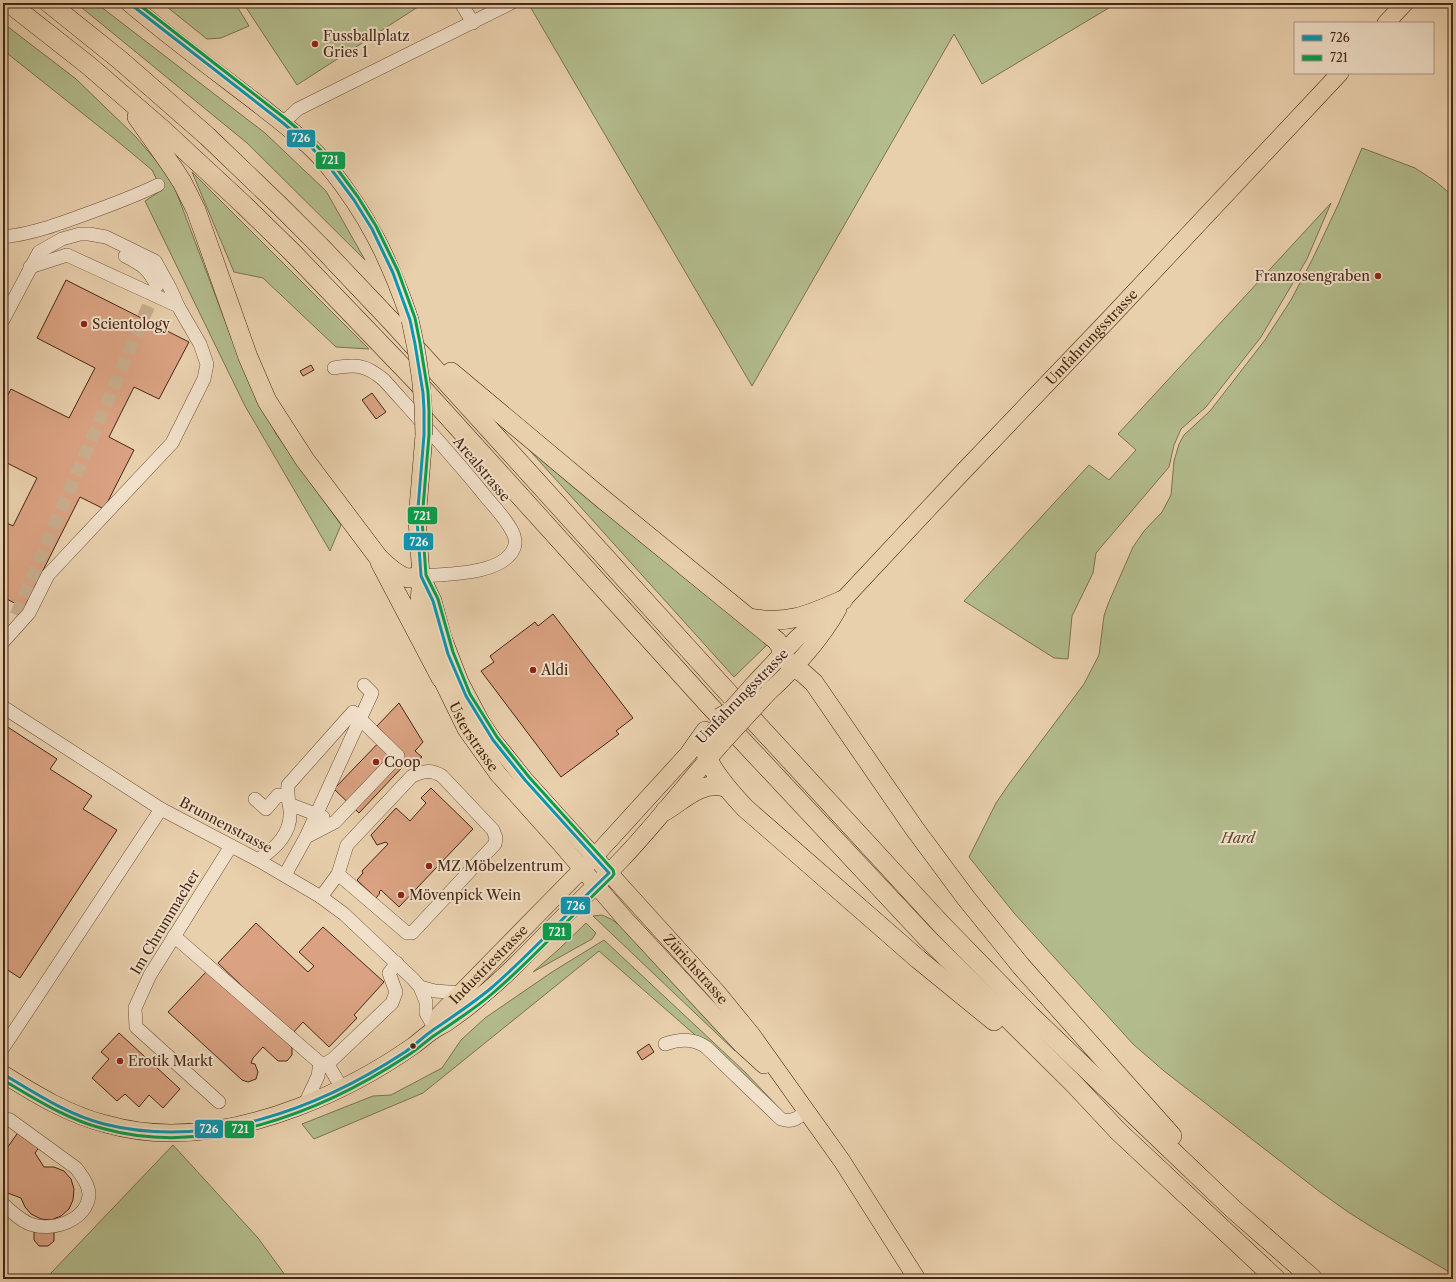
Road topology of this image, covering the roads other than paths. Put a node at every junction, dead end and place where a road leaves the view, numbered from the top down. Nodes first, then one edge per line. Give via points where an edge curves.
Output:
1 (9, 3) edge
2 (49, 3) edge
3 (129, 3) edge
4 (461, 3) edge
5 (511, 3) edge
6 (1405, 3) edge
7 (1387, 22) edge
8 (473, 23) junction
9 (1339, 74) edge
10 (116, 89) junction
11 (283, 123) junction
12 (158, 185) dead end
13 (80, 234) junction
14 (3, 237) edge
15 (30, 267) junction
16 (157, 286) dead end
17 (178, 306) junction
18 (3, 320) edge
19 (392, 322) junction
20 (334, 368) dead end
21 (378, 557) junction
22 (422, 576) junction
23 (843, 600) junction
24 (16, 616) tunnel mouth
25 (750, 618) junction
26 (3, 629) edge
27 (3, 642) edge
28 (788, 661) junction
29 (441, 678) junction
30 (364, 685) dead end
31 (760, 689) junction
32 (3, 707) edge
33 (730, 711) joint
34 (360, 719) junction
35 (712, 737) junction
36 (708, 759) junction
37 (726, 787) junction
38 (255, 799) dead end
39 (288, 800) junction
40 (161, 809) junction
41 (665, 811) junction
42 (315, 814) junction
43 (335, 822) junction
44 (306, 837) junction
45 (231, 846) junction
46 (594, 857) junction
47 (258, 860) junction
48 (583, 870) junction
49 (609, 873) junction
50 (338, 874) junction
51 (285, 875) junction
52 (596, 885) junction
53 (321, 897) junction
54 (174, 936) junction
55 (397, 963) junction
56 (420, 987) junction
57 (461, 993) junction
58 (435, 1029) junction
59 (665, 1044) dead end
60 (3, 1048) edge
61 (323, 1063) junction
62 (3, 1074) edge
63 (1075, 1085) junction
64 (788, 1087) junction
65 (342, 1088) junction
66 (219, 1102) dead end
67 (305, 1104) junction
68 (806, 1110) junction
69 (3, 1118) edge
70 (3, 1204) edge
71 (1234, 1209) junction
72 (917, 1279) edge
73 (1276, 1279) edge
74 (1314, 1279) edge

1 - 10 highway
2 - 19 highway via 120,60 218,147 280,206
3 - 11 main road, Usterstrasse
4 - 8 street
5 - 8 street
6 - 7 main road
8 - 11 street via 298,109
9 - 23 main road, Umfahrungsstrasse
10 - 21 highway via 174,168 190,196 207,237 248,357 267,401 310,466
10 - 63 highway via 244,205 369,331 861,869
11 - 22 main road, Usterstrasse, bridge via 328,165 354,200 372,229 393,273 411,326 423,393 424,435 417,520
12 - 14 street via 58,225
13 - 15 street via 62,239 39,252
13 - 16 street via 140,264 150,273
13 - 17 street via 106,237 155,261
15 - 17 street via 67,255
15 - 18 street
17 - 27 street via 200,344 207,364 204,379 172,443 48,575 29,613
19 - 25 highway via 604,500
19 - 71 highway via 942,925 1030,1015
20 - 22 street, Arealstrasse via 356,365 370,369 384,380 464,470 506,522 514,536 514,548 509,555 492,567
21 - 22 highway via 403,576
21 - 29 highway
22 - 29 main road, Usterstrasse via 419,602
22 - 46 main road, Usterstrasse via 433,601 453,666 481,722 509,761
23 - 25 highway via 791,620
23 - 28 main road, Umfahrungsstrasse via 828,626
24 - 26 street
25 - 28 highway via 777,641
28 - 31 main road, Umfahrungsstrasse
28 - 71 highway via 814,683 914,828 1016,960
29 - 48 main road, Usterstrasse via 463,725 498,774
30 - 34 street via 372,693
31 - 33 main road, Umfahrungsstrasse, bridge
31 - 35 main road, Umfahrungsstrasse, bridge
32 - 40 street, Brunnenstrasse
33 - 35 highway, bridge
34 - 39 street via 353,712 288,785
34 - 42 street
34 - 43 street via 398,756
35 - 36 highway via 705,748
35 - 46 main road, Umfahrungsstrasse via 688,754
36 - 37 highway
36 - 41 main road, Umfahrungsstrasse
37 - 41 highway via 705,786
37 - 63 highway via 745,808 912,954
38 - 39 street via 266,809 278,795
39 - 42 street
39 - 47 street via 290,818 287,830 281,841
40 - 45 street, Brunnenstrasse
40 - 60 street
41 - 49 main road, Umfahrungsstrasse
42 - 43 street
42 - 44 street
43 - 44 street
44 - 51 street
45 - 47 street, Brunnenstrasse
45 - 54 street, Im Chrummacher
46 - 48 main road, Umfahrungsstrasse
46 - 49 main road, Zürichstrasse
47 - 51 street, Brunnenstrasse
48 - 52 main road, Zürichstrasse
48 - 57 main road, Industriestrasse
49 - 52 main road, Industriestrasse
49 - 64 main road, Zürichstrasse via 716,991 752,1035
50 - 50 street via 407,933 412,933 495,844 496,835 442,776 428,770 412,776 347,845
50 - 53 street
51 - 53 street, Brunnenstrasse
52 - 58 main road, Industriestrasse via 494,986 447,1023
52 - 64 main road, Zürichstrasse via 741,1044
53 - 55 street, Brunnenstrasse via 344,914
54 - 61 street
54 - 66 street, Im Chrummacher via 150,975 135,1008 136,1026
55 - 56 street, Brunnenstrasse
55 - 61 street via 390,974 396,992 392,1003 333,1059
56 - 57 street
56 - 58 street, Brunnenstrasse via 426,1002 426,1012
57 - 58 main road, Industriestrasse via 440,1014
58 - 65 main road, Industriestrasse via 390,1061
59 - 68 street via 682,1040 699,1042 781,1119 794,1120
61 - 65 street
61 - 67 street
62 - 67 main road, Industriestrasse via 57,1106 103,1124 157,1133 209,1130 258,1120
63 - 73 highway via 1124,1136
64 - 68 main road, Zürichstrasse
65 - 67 main road, Industriestrasse
68 - 72 main road, Zürichstrasse via 842,1161
69 - 70 street via 10,1120 76,1168 83,1176 89,1195 81,1212 73,1219 51,1227 28,1223
71 - 74 highway

